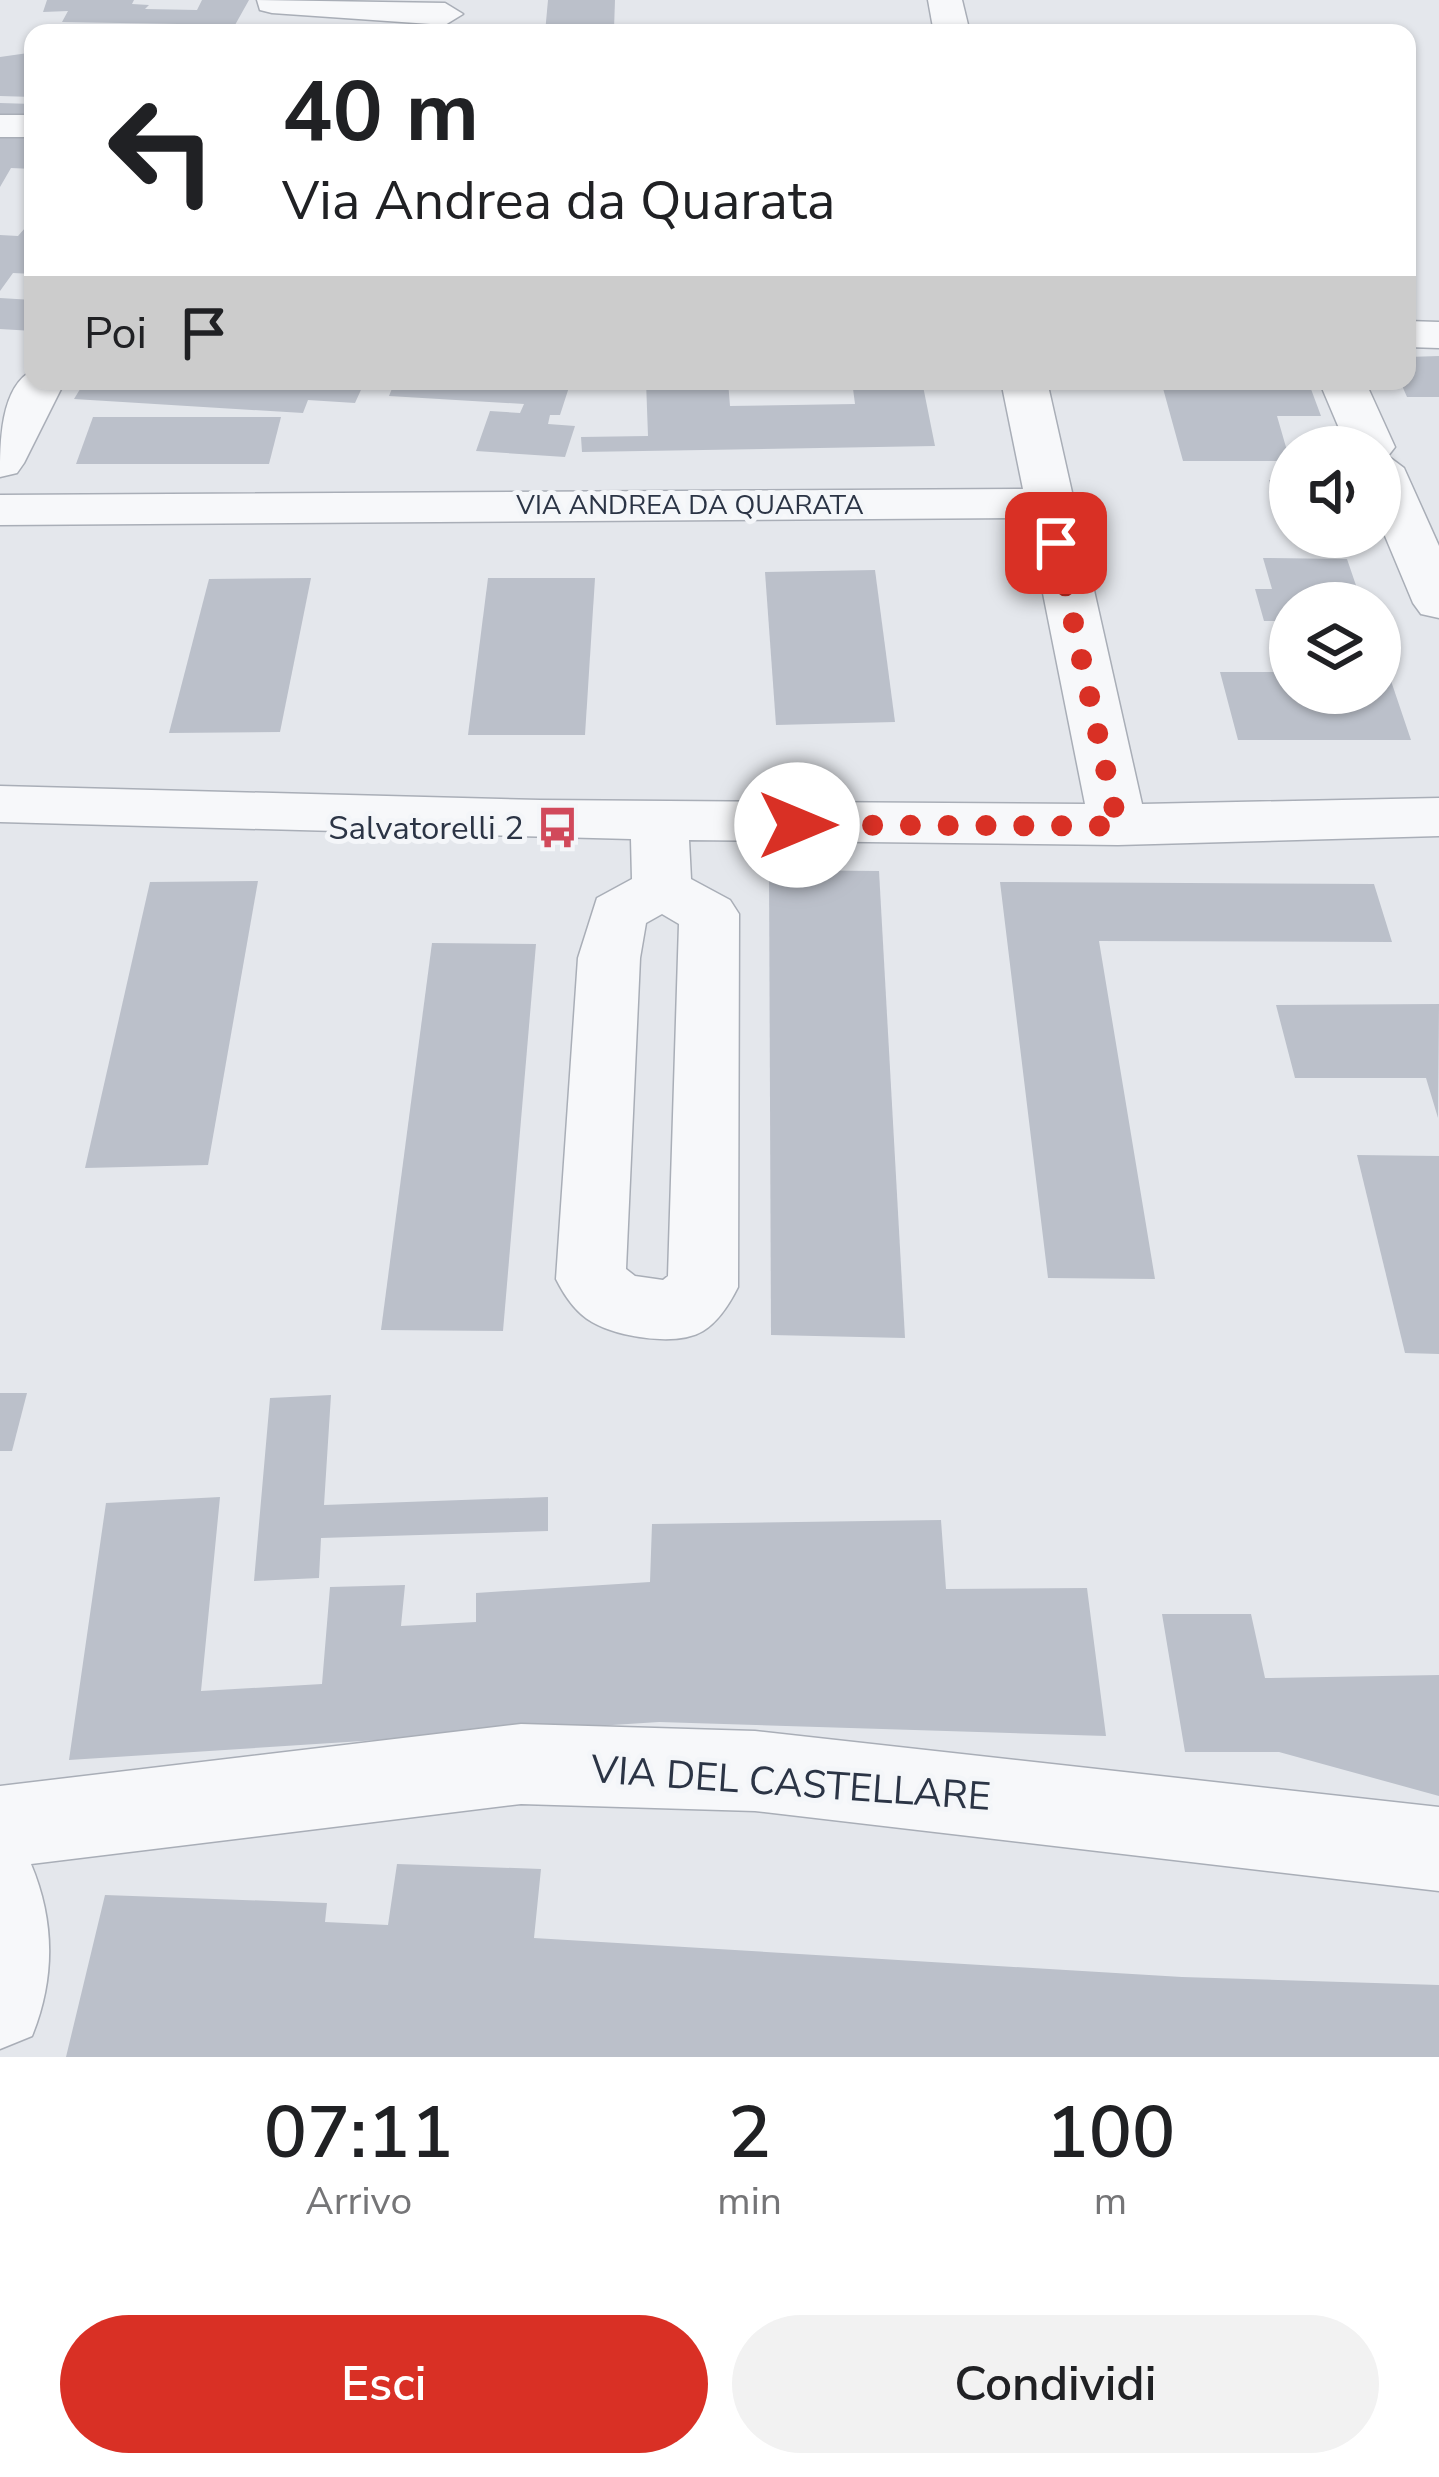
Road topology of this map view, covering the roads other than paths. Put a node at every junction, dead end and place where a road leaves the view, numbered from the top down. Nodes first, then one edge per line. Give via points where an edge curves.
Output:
1 (273, 1) edge
2 (446, 14) dead end
3 (36, 390) edge
4 (1026, 390) edge
5 (1346, 390) edge
6 (1362, 426) edge
7 (0, 463) edge
8 (1048, 502) junction
9 (0, 510) edge
10 (1401, 516) edge
11 (1439, 603) edge
12 (0, 804) edge
13 (1439, 817) edge
14 (659, 824) junction
15 (1118, 826) junction
16 (662, 889) junction
17 (602, 1072) junction
18 (706, 1077) junction
19 (0, 1827) edge
20 (1439, 1849) edge
21 (0, 1894) edge
22 (0, 2004) edge

1 - 2 street
3 - 7 street
4 - 8 street
5 - 6 street
8 - 9 street, VIA ANDREA DA QUARATA
8 - 15 street
10 - 11 street
12 - 14 street
13 - 15 street
14 - 15 street
14 - 16 street
16 - 17 street via 618,912
16 - 18 street via 709,914
17 - 18 street
17 - 18 street via 591,1279 617,1302 677,1311 703,1287
19 - 20 street, VIA DEL CASTELLARE via 521,1764 755,1771
21 - 22 street via 7,1938

